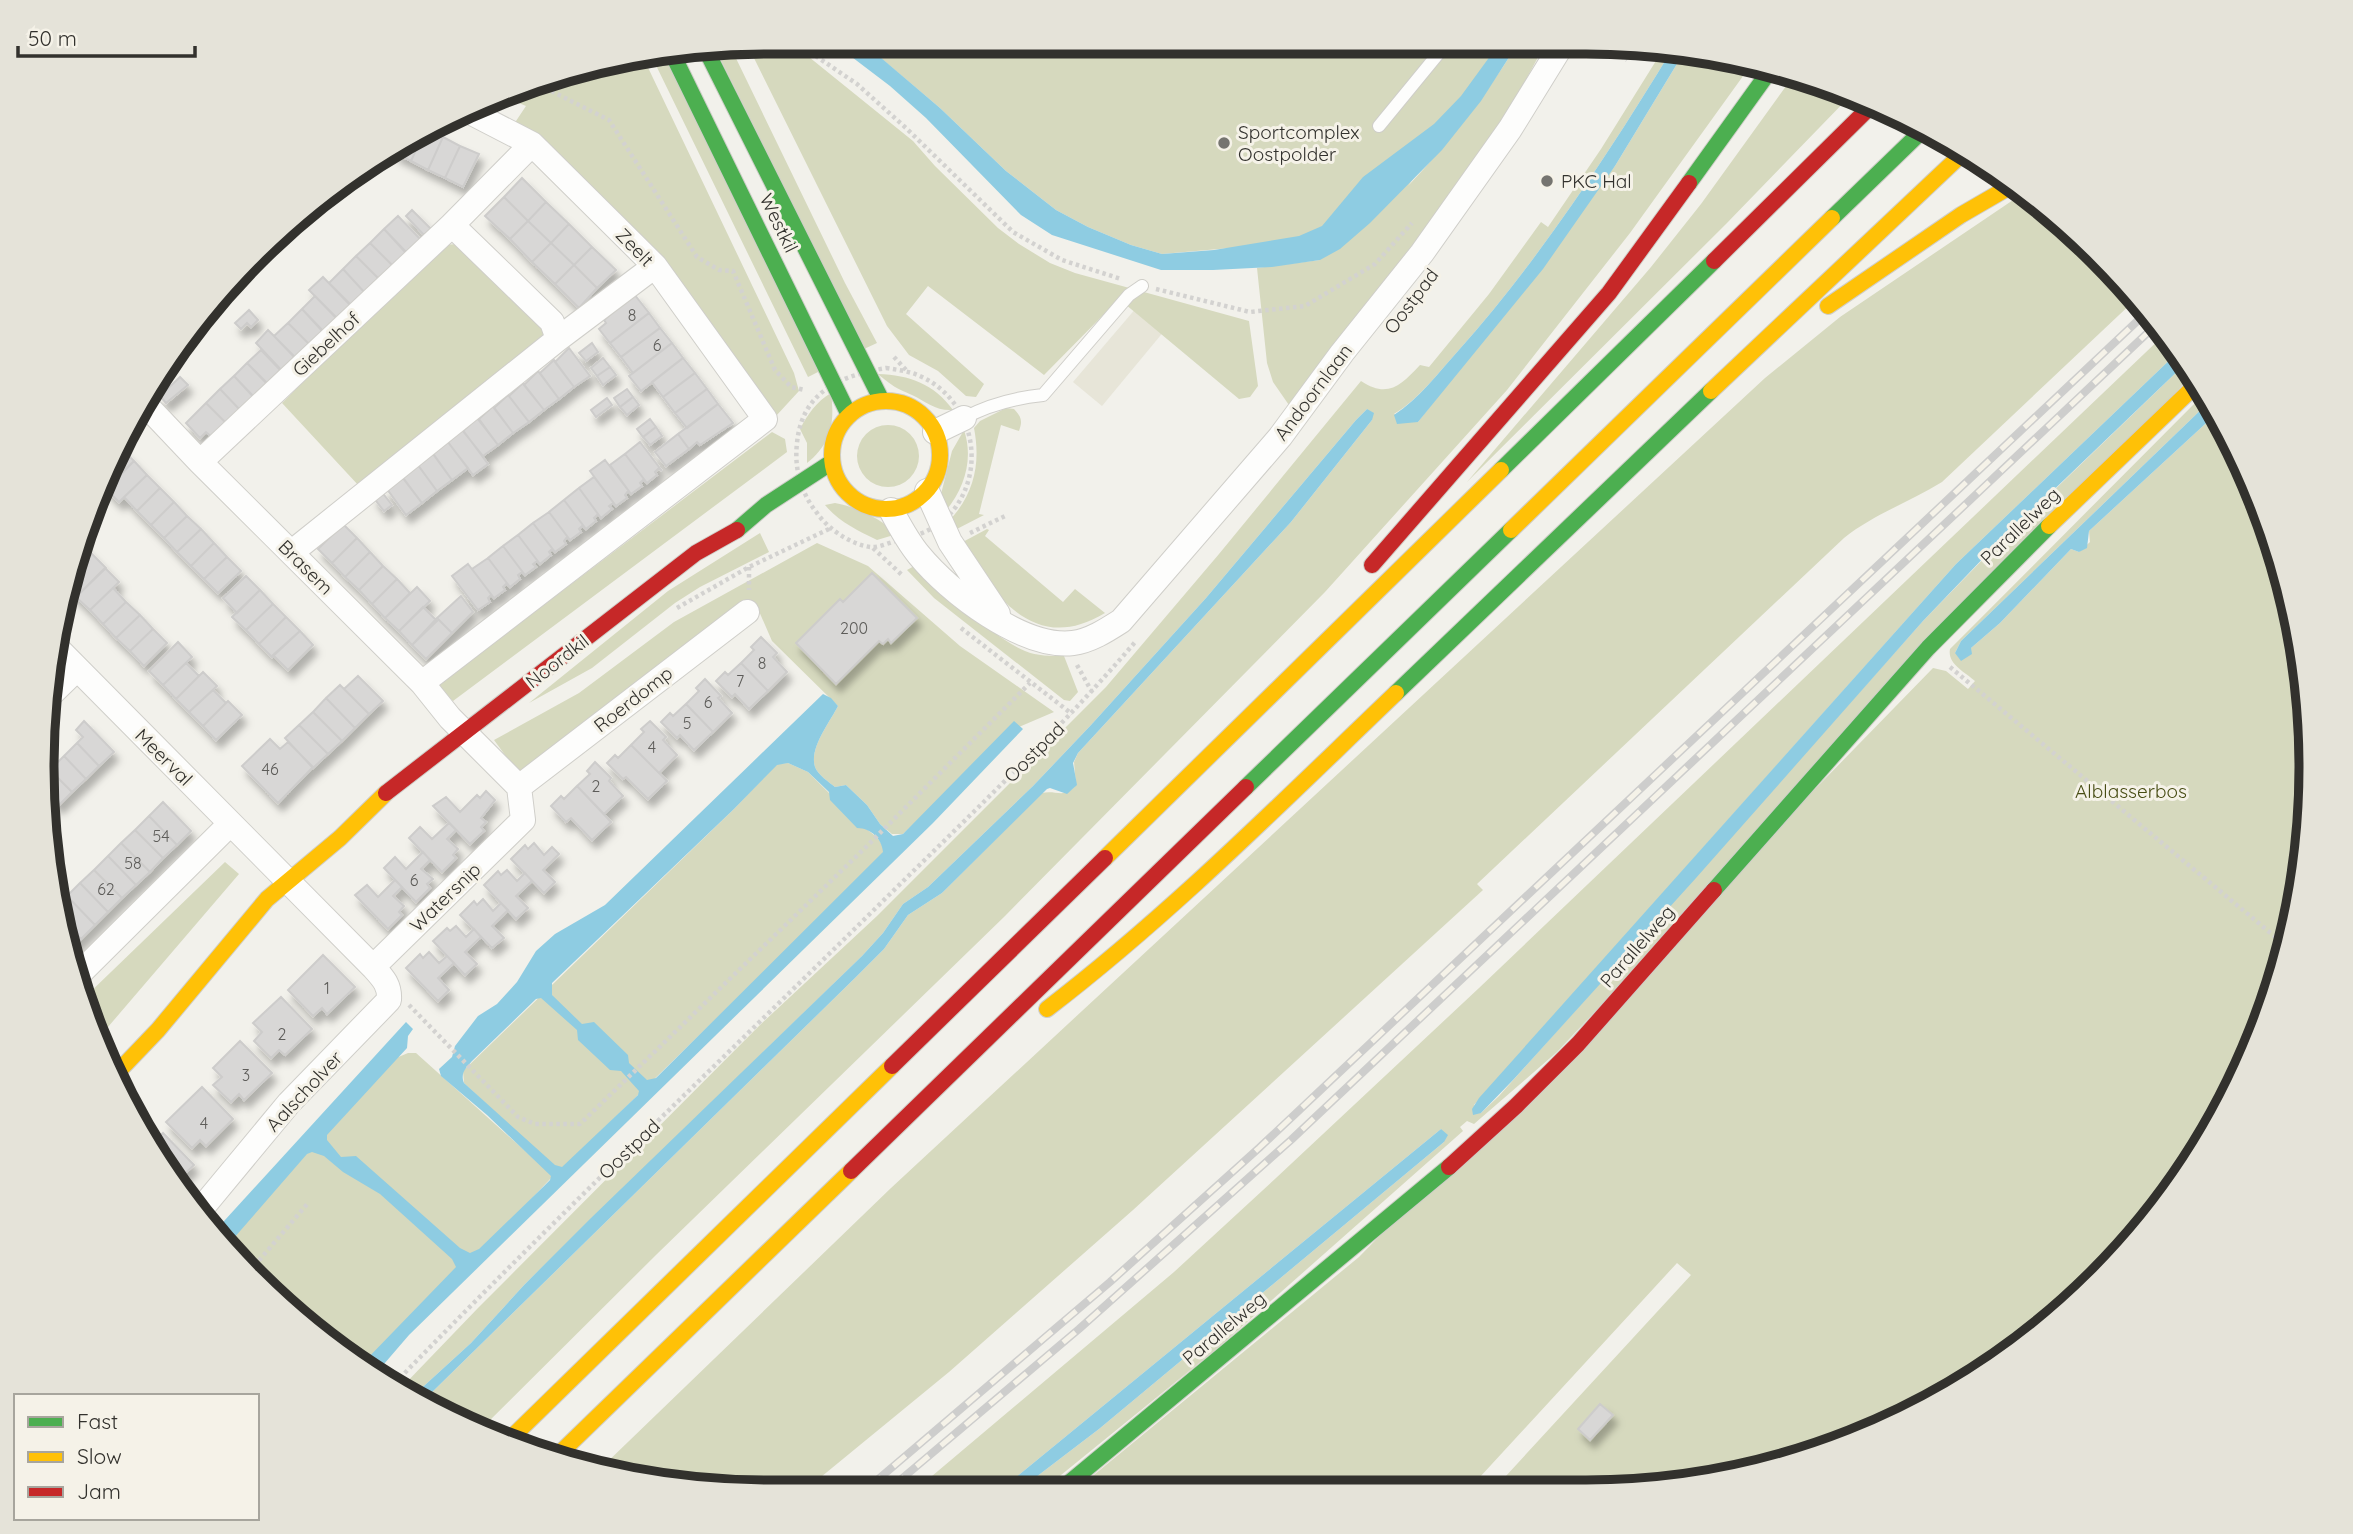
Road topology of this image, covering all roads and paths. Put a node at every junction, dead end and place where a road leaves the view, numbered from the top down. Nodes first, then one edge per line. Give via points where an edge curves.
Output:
1 (812, 54) edge
2 (1438, 54) edge
3 (1571, 54) edge
4 (1620, 55) edge
5 (709, 57) edge
6 (675, 60) edge
7 (1627, 60) dead end
8 (1765, 78) edge
9 (552, 88) edge
10 (1865, 112) edge
11 (478, 116) edge
12 (1380, 126) dead end
13 (1916, 136) edge
14 (532, 144) junction
15 (1957, 159) edge
16 (2004, 190) edge
17 (1416, 218) dead end
18 (452, 225) junction
19 (655, 266) junction
20 (1142, 286) junction
21 (558, 339) junction
22 (866, 371) junction
23 (1726, 377) junction
24 (834, 384) junction
25 (807, 390) dead end
26 (2191, 390) edge
27 (882, 401) junction
28 (151, 410) edge
29 (849, 415) junction
30 (964, 418) junction
31 (936, 432) junction
32 (798, 433) dead end
33 (832, 461) junction
34 (200, 462) junction
35 (927, 491) junction
36 (891, 510) junction
37 (775, 518) dead end
38 (941, 522) junction
39 (739, 529) junction
40 (907, 539) junction
41 (872, 547) dead end
42 (292, 552) junction
43 (1357, 581) dead end
44 (747, 612) dead end
45 (1005, 624) junction
46 (1143, 632) dead end
47 (1072, 643) junction
48 (1928, 648) junction
49 (63, 655) edge
50 (77, 669) junction
51 (422, 683) junction
52 (59, 687) edge
53 (1092, 692) junction
54 (1072, 714) junction
55 (1225, 718) dead end
56 (463, 731) junction
57 (519, 787) junction
58 (379, 797) junction
59 (230, 824) junction
60 (1132, 830) junction
61 (319, 835) dead end
62 (284, 869) junction
63 (2277, 938) edge
64 (373, 967) junction
65 (84, 968) edge
66 (389, 1000) junction
67 (116, 1055) edge
68 (122, 1068) edge
69 (894, 1128) junction
70 (309, 1202) dead end
71 (205, 1205) edge
72 (256, 1264) edge
73 (400, 1378) edge
74 (516, 1433) edge
75 (564, 1449) edge
76 (1073, 1480) edge

1 - 20 path via 857,84 1013,232 1062,260
2 - 12 lane
3 - 47 street, Andoornlaan via 1280,437 1121,621
4 - 7 path
5 - 22 main road, Westkil
6 - 24 main road, Westkil
8 - 43 main road via 1609,293
9 - 25 path via 609,120 697,257 719,270 733,271 775,370 791,387
10 - 60 main road
11 - 14 street, Zeelt
13 - 69 main road
14 - 18 street, Giebelhof
14 - 19 street, Zeelt
15 - 23 main road
16 - 23 main road
17 - 20 path via 1375,264 1305,306 1250,312
18 - 21 street via 552,322
18 - 34 street, Giebelhof
19 - 21 street
19 - 51 street, Zeelt via 765,419
20 - 30 lane via 1129,295 1043,395 1011,398
21 - 42 street
22 - 24 path
22 - 27 main road, Westkil
22 - 30 path via 886,368 923,377 953,400
23 - 69 main road via 1263,821 1094,972
24 - 29 main road, Westkil
24 - 32 path via 807,407
26 - 48 main road, Parallelweg
27 - 29 main road
27 - 31 main road via 908,405
28 - 34 street, Brasem
29 - 33 main road via 835,436
30 - 31 street
30 - 38 path via 973,454 970,474 954,509
31 - 35 main road via 940,463
33 - 36 main road via 838,492 869,508
33 - 39 main road, Noordkil
34 - 42 street, Brasem
35 - 36 main road via 911,504
35 - 38 street
36 - 40 street, Andoornlaan
37 - 39 main road, Noordkil
38 - 40 path
38 - 45 street
39 - 56 main road, Noordkil via 696,553
40 - 41 path
40 - 45 street, Andoornlaan via 954,590
42 - 51 street, Brasem
44 - 57 street, Roerdomp
45 - 47 street, Andoornlaan via 1045,642
46 - 53 path, Oostpad
47 - 53 path via 1078,670
48 - 63 path
48 - 76 main road, Parallelweg via 1527,1098
49 - 50 street, Meerval
50 - 52 street
50 - 59 street, Meerval
51 - 56 street, Brasem
53 - 54 path, Oostpad
54 - 66 path via 1030,683 580,1124 535,1124 518,1117 404,999
54 - 73 path, Oostpad via 514,1260
55 - 60 main road via 1177,767
56 - 57 street
56 - 58 main road, Noordkil
57 - 64 street, Watersnip via 523,820
58 - 61 main road, Noordkil via 361,804
58 - 62 main road, Noordkil via 365,817
59 - 62 street, Meerval
59 - 65 street
60 - 74 main road
62 - 64 street
62 - 67 main road, Noordkil via 243,904
62 - 68 main road, Noordkil via 238,933
64 - 66 street via 386,980
66 - 71 street, Aalscholver via 289,1104
69 - 75 main road
70 - 72 path

